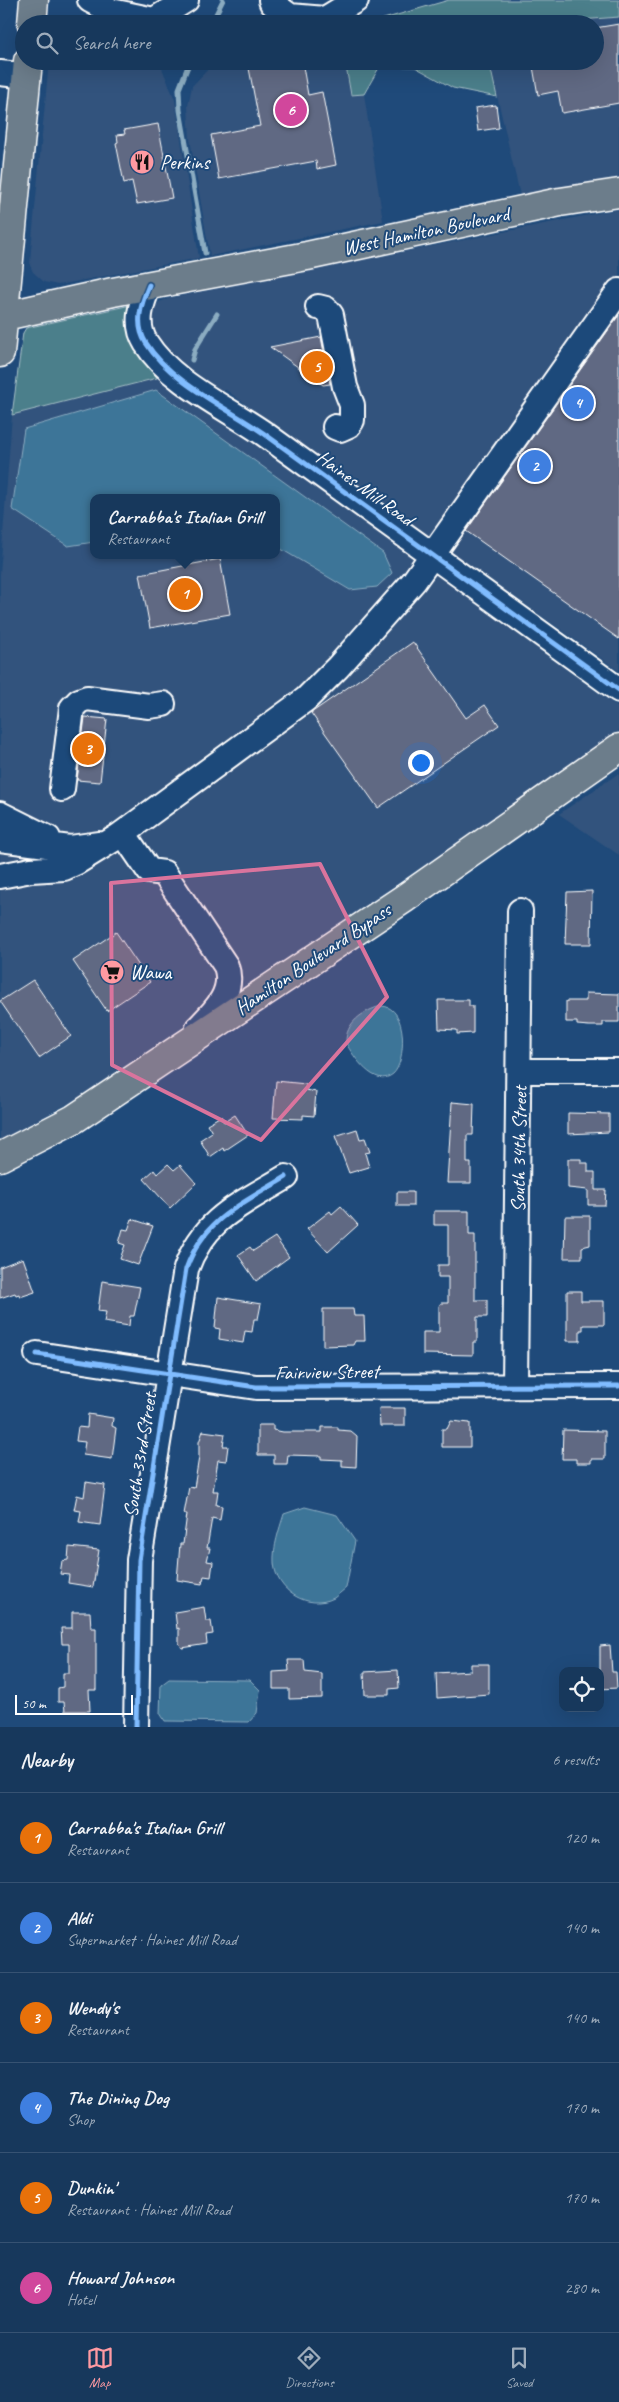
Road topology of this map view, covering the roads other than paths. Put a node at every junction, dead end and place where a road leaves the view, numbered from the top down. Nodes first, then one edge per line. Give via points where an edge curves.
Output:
1 (34, 0) edge
2 (90, 0) edge
3 (186, 0) edge
4 (271, 0) edge
5 (356, 0) edge
6 (33, 15) edge
7 (130, 15) edge
8 (162, 15) edge
9 (289, 15) edge
10 (332, 15) edge
11 (20, 70) edge
12 (27, 70) edge
13 (0, 73) edge
14 (619, 193) edge
15 (149, 285) junction
16 (619, 291) edge
17 (318, 307) dead end
18 (2, 316) edge
19 (0, 353) edge
20 (335, 427) dead end
21 (432, 555) junction
22 (619, 690) edge
23 (163, 704) dead end
24 (619, 748) edge
25 (62, 789) dead end
26 (0, 814) edge
27 (115, 838) junction
28 (0, 839) edge
29 (0, 858) edge
30 (67, 858) junction
31 (0, 876) edge
32 (520, 911) dead end
33 (176, 1051) junction
34 (520, 1071) junction
35 (619, 1071) edge
36 (0, 1157) edge
37 (286, 1177) dead end
38 (37, 1354) dead end
39 (168, 1374) junction
40 (515, 1386) junction
41 (619, 1386) edge
42 (136, 1727) edge

1 - 6 main road
2 - 7 street via 111,11
3 - 8 street
4 - 9 street
5 - 10 street
11 - 13 street
12 - 18 main road
14 - 15 main road, West Hamilton Boulevard via 560,202
15 - 18 main road, West Hamilton Boulevard
15 - 21 street, Haines Mill Road via 141,307 139,321 142,334 146,344 177,376 256,428
16 - 21 street
17 - 20 street via 331,315 353,413 349,426
18 - 19 main road
21 - 22 street, Haines Mill Road
21 - 27 street via 414,581 306,699
23 - 25 street via 149,706 87,698 79,701 72,708
24 - 33 main road, Hamilton Boulevard Bypass via 405,898
26 - 30 street
27 - 30 street
27 - 33 street via 149,871 164,873 229,974 227,992 219,1007
28 - 30 street
29 - 30 street
30 - 31 street
32 - 34 street, South 34th Street
33 - 36 main road, Hamilton Boulevard Bypass via 74,1119
34 - 35 street
34 - 40 street, South 34th Street
37 - 39 street, South 33rd Street via 223,1216 199,1240 182,1286
38 - 39 street, Fairview Street
39 - 40 street, Fairview Street via 256,1388
39 - 42 street, South 33rd Street via 139,1560
40 - 41 street, Fairview Street

